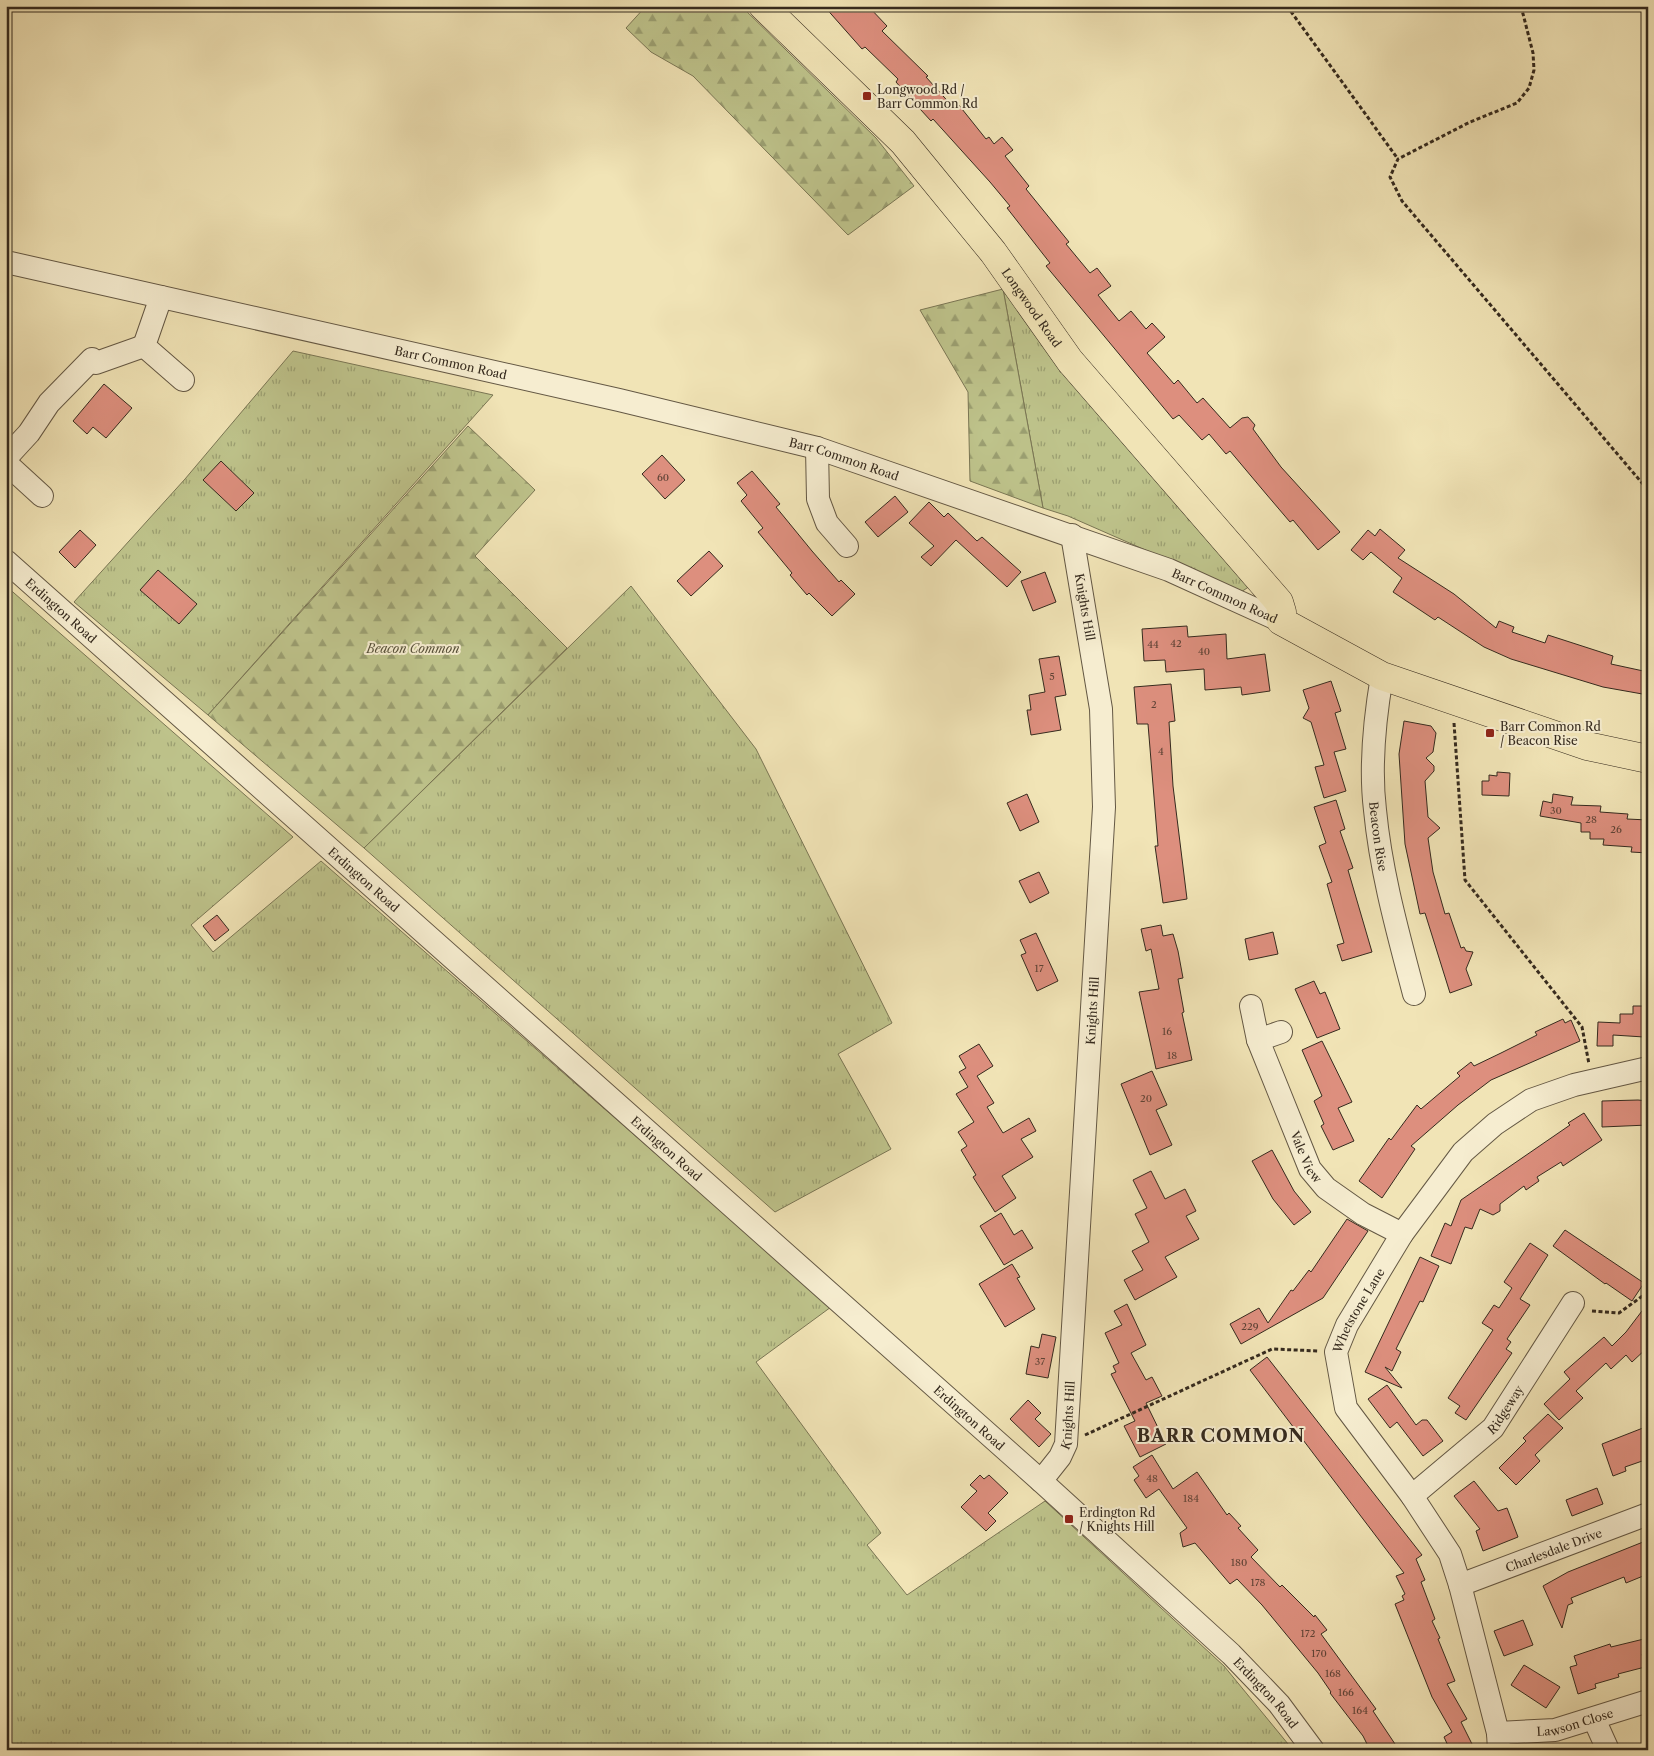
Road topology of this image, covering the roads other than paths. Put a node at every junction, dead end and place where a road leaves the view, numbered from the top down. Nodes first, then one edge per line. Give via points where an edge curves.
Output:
1 (763, 6) edge
2 (6, 262) edge
3 (161, 297) junction
4 (144, 346) junction
5 (183, 380) dead end
6 (817, 448) junction
7 (6, 458) edge
8 (6, 463) edge
9 (42, 496) dead end
10 (1072, 535) junction
11 (846, 546) dead end
12 (6, 561) edge
13 (1281, 621) junction
14 (1382, 676) junction
15 (1648, 759) edge
16 (1414, 994) dead end
17 (1251, 1006) dead end
18 (1281, 1032) dead end
19 (1258, 1040) junction
20 (1648, 1068) edge
21 (1402, 1234) junction
22 (1576, 1302) road end
23 (1041, 1481) junction
24 (1412, 1496) junction
25 (1648, 1514) edge
26 (1460, 1585) junction
27 (1648, 1700) edge
28 (1594, 1719) junction
29 (1499, 1741) edge
30 (1313, 1750) edge
31 (1608, 1750) edge

1 - 13 main road, Longwood Road via 903,142 941,186 993,252 1070,361 1279,602
2 - 3 street, Barr Common Road
3 - 4 street
3 - 6 street, Barr Common Road
4 - 5 street
4 - 7 street via 94,362 49,403 29,433
6 - 10 street, Barr Common Road
6 - 11 street via 818,500 827,523
8 - 9 street
10 - 13 street, Barr Common Road via 1169,570
10 - 23 street, Knights Hill via 1101,709 1104,807 1066,1444
12 - 23 street, Erdington Road
13 - 14 main road, Barr Common Road
14 - 15 main road, Barr Common Road via 1588,746
14 - 16 street, Beacon Rise via 1375,719 1374,809 1389,898
17 - 19 street, Vale View
18 - 19 street
19 - 21 street, Vale View via 1310,1169 1326,1188 1363,1214
20 - 21 street, Whetstone Lane via 1574,1085 1531,1100 1463,1152
21 - 24 street, Whetstone Lane via 1347,1325 1336,1352 1346,1408
22 - 24 street, Ridgeway via 1493,1428
23 - 30 street, Erdington Road via 1232,1654 1279,1704
24 - 26 street, Whetstone Lane via 1450,1554
25 - 26 street, Charlesdale Drive
26 - 29 street, Whetstone Lane
27 - 28 street, Lawson Close
28 - 29 street, Lawson Close
28 - 31 street

